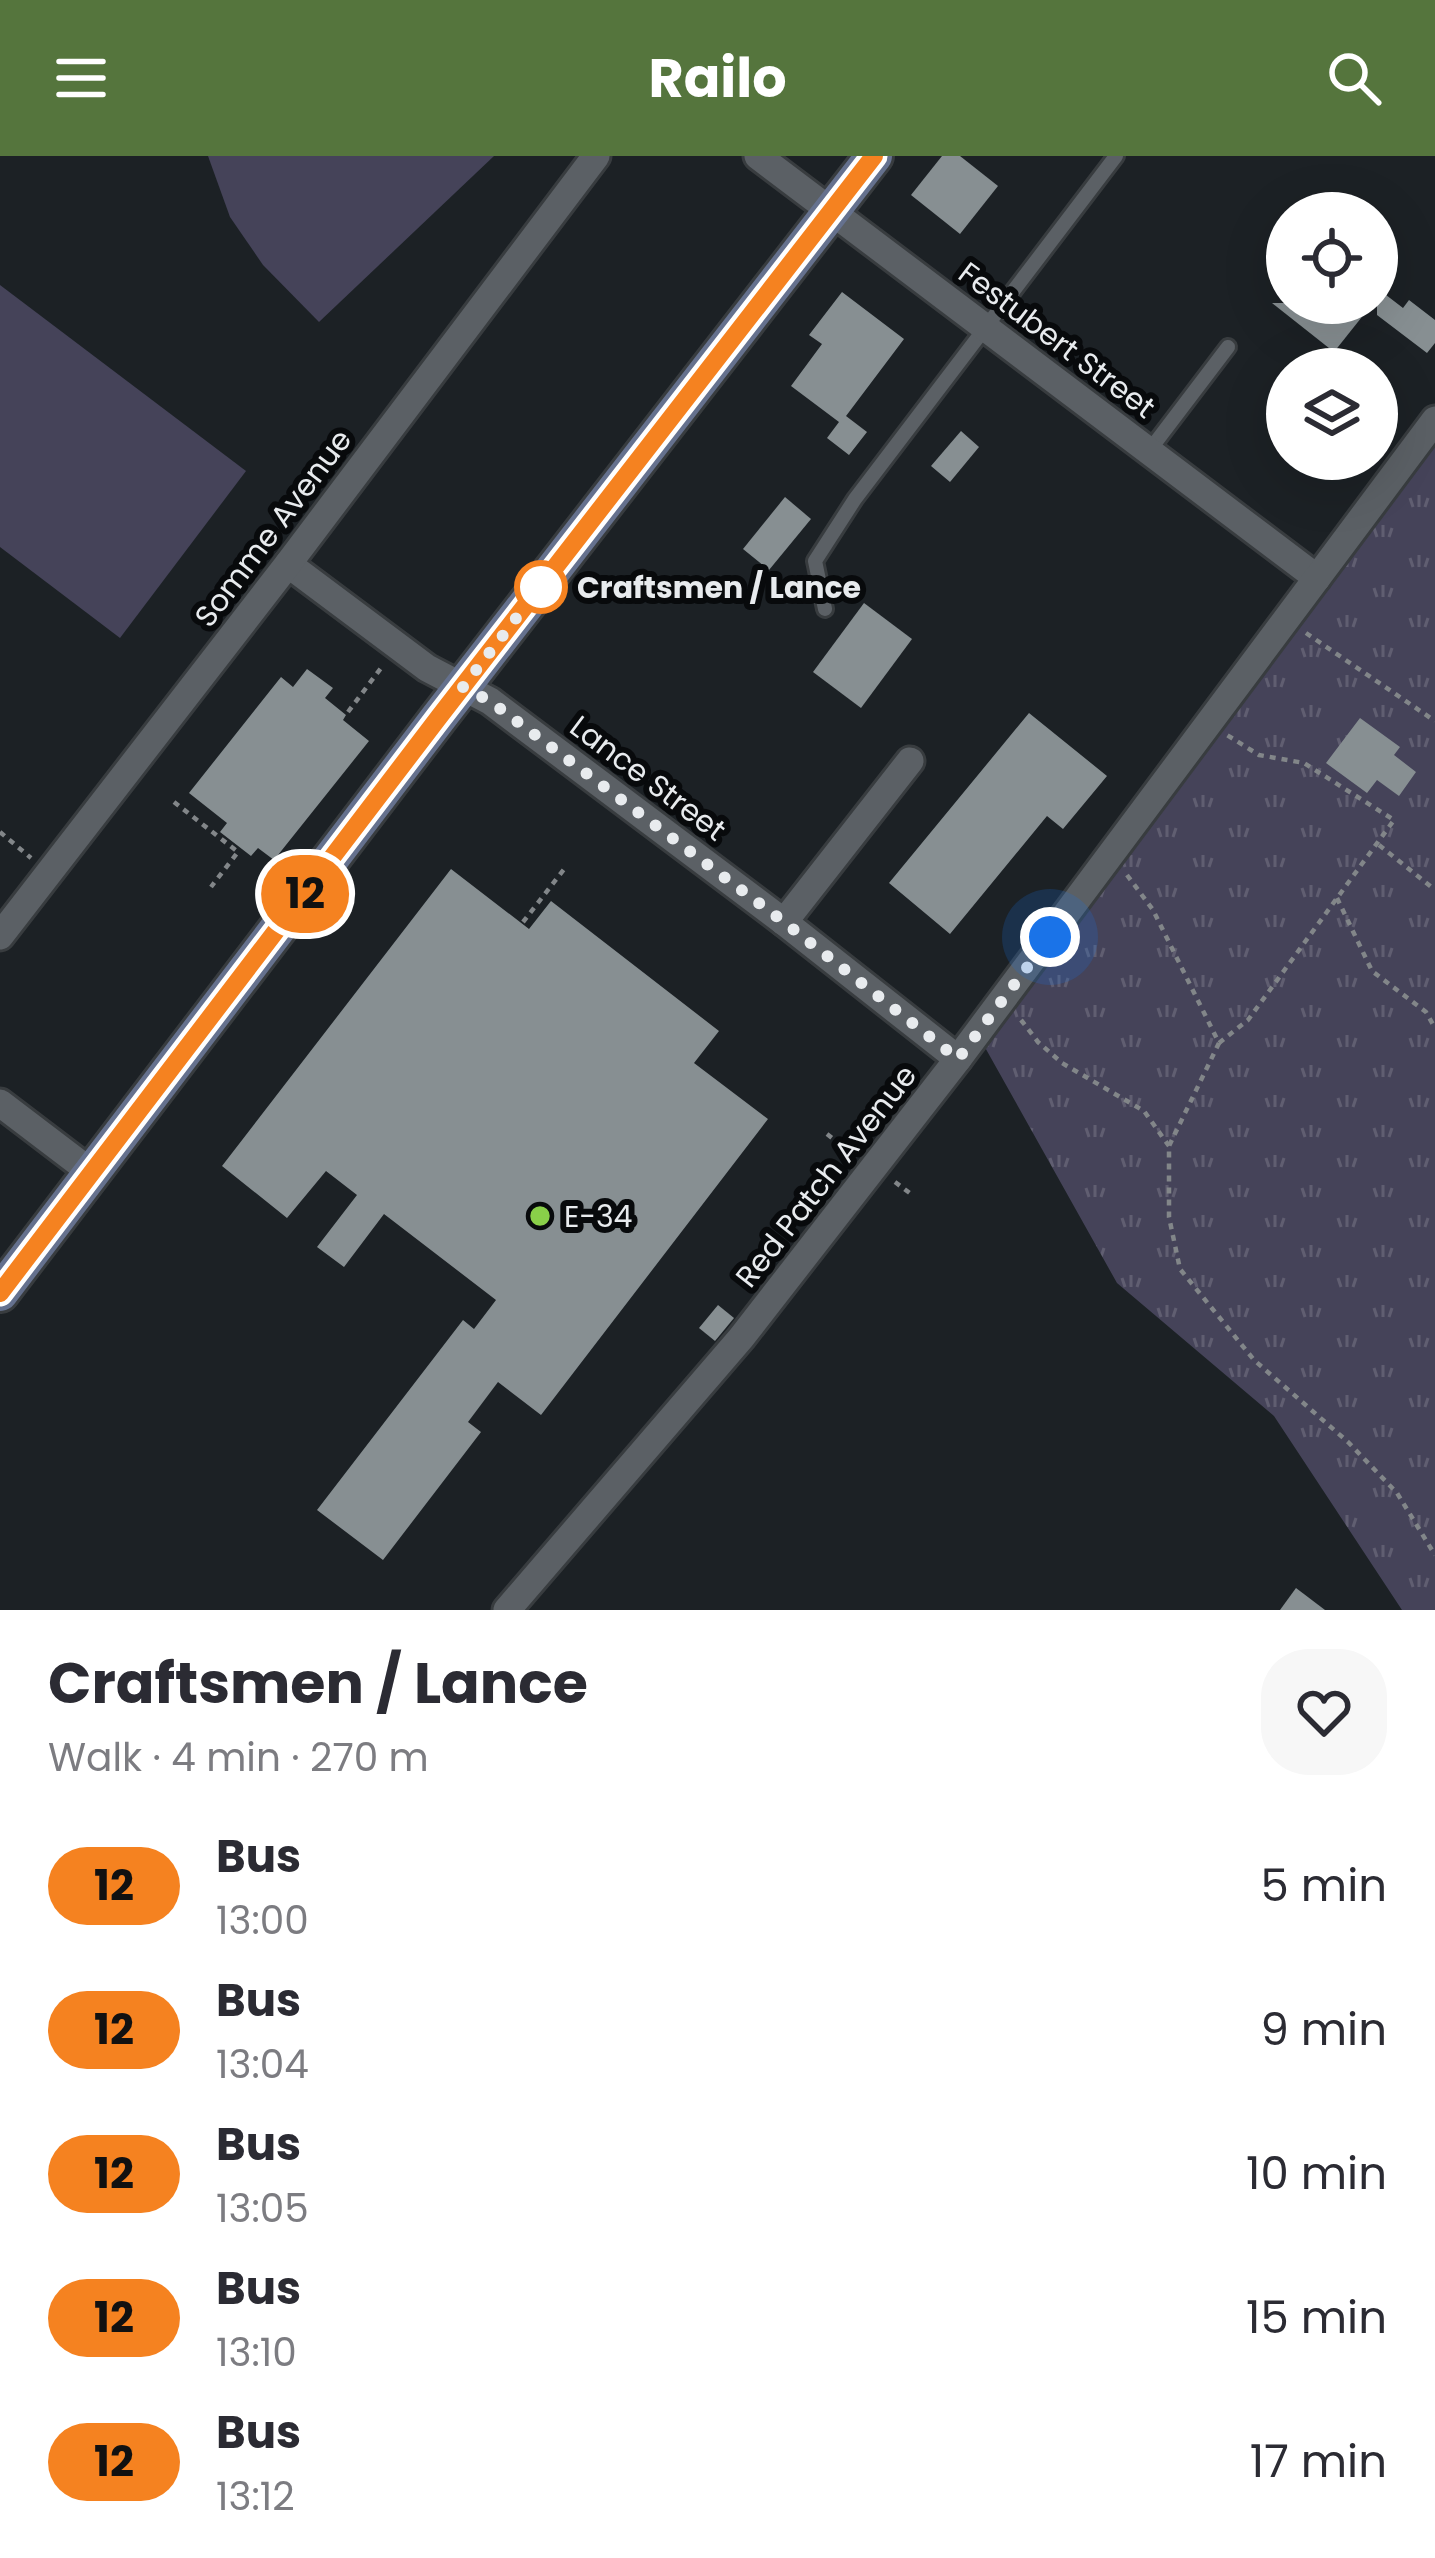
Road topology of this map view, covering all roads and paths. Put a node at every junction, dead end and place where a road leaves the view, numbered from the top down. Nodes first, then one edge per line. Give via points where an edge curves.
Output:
1 (596, 156) edge
2 (758, 156) edge
3 (874, 156) edge
4 (1116, 156) edge
5 (831, 212) junction
6 (986, 327) junction
7 (1228, 347) dead end
8 (1435, 420) edge
9 (1149, 451) junction
10 (288, 564) junction
11 (1317, 578) junction
12 (825, 609) dead end
13 (1286, 619) junction
14 (398, 645) junction
15 (463, 687) junction
16 (348, 712) dead end
17 (1435, 721) edge
18 (1210, 722) junction
19 (910, 761) dead end
20 (174, 802) dead end
21 (0, 832) edge
22 (1377, 844) junction
23 (1112, 854) junction
24 (565, 868) dead end
25 (49, 873) junction
26 (211, 887) dead end
27 (1435, 890) edge
28 (1337, 898) junction
29 (523, 922) dead end
30 (784, 922) junction
31 (0, 936) edge
32 (1001, 1001) junction
33 (1435, 1028) edge
34 (1220, 1043) junction
35 (958, 1059) junction
36 (0, 1103) edge
37 (1169, 1146) junction
38 (92, 1173) junction
39 (0, 1293) edge
40 (1435, 1555) edge
41 (507, 1610) edge

1 - 10 street, Somme Avenue
2 - 5 street, Festubert Street
3 - 5 street
4 - 6 lane
5 - 6 street, Festubert Street
5 - 15 street
6 - 9 street, Festubert Street
6 - 12 lane via 815,561
7 - 9 lane
8 - 11 street, Red Patch Avenue
9 - 11 street, Festubert Street
10 - 14 street, Lance Street
10 - 25 street, Somme Avenue
11 - 13 street, Red Patch Avenue
13 - 17 path
13 - 18 street, Red Patch Avenue
14 - 15 street, Lance Street
14 - 16 path
15 - 30 street, Lance Street
15 - 38 street
18 - 22 path via 1259,755 1304,763 1394,820
18 - 23 street, Red Patch Avenue
19 - 30 street
20 - 26 path via 238,852
21 - 25 path
22 - 27 path
22 - 28 path
23 - 32 street, Red Patch Avenue
23 - 34 path via 1153,910
24 - 29 path
25 - 31 street, Somme Avenue
28 - 33 path via 1372,971
28 - 34 path via 1248,1020
30 - 35 street, Lance Street
32 - 35 street, Red Patch Avenue
32 - 37 path via 1062,1063 1144,1111
34 - 37 path
35 - 41 street, Red Patch Avenue via 742,1337
36 - 38 street
37 - 40 path via 1169,1217 1180,1269 1254,1360 1397,1493
38 - 39 street

